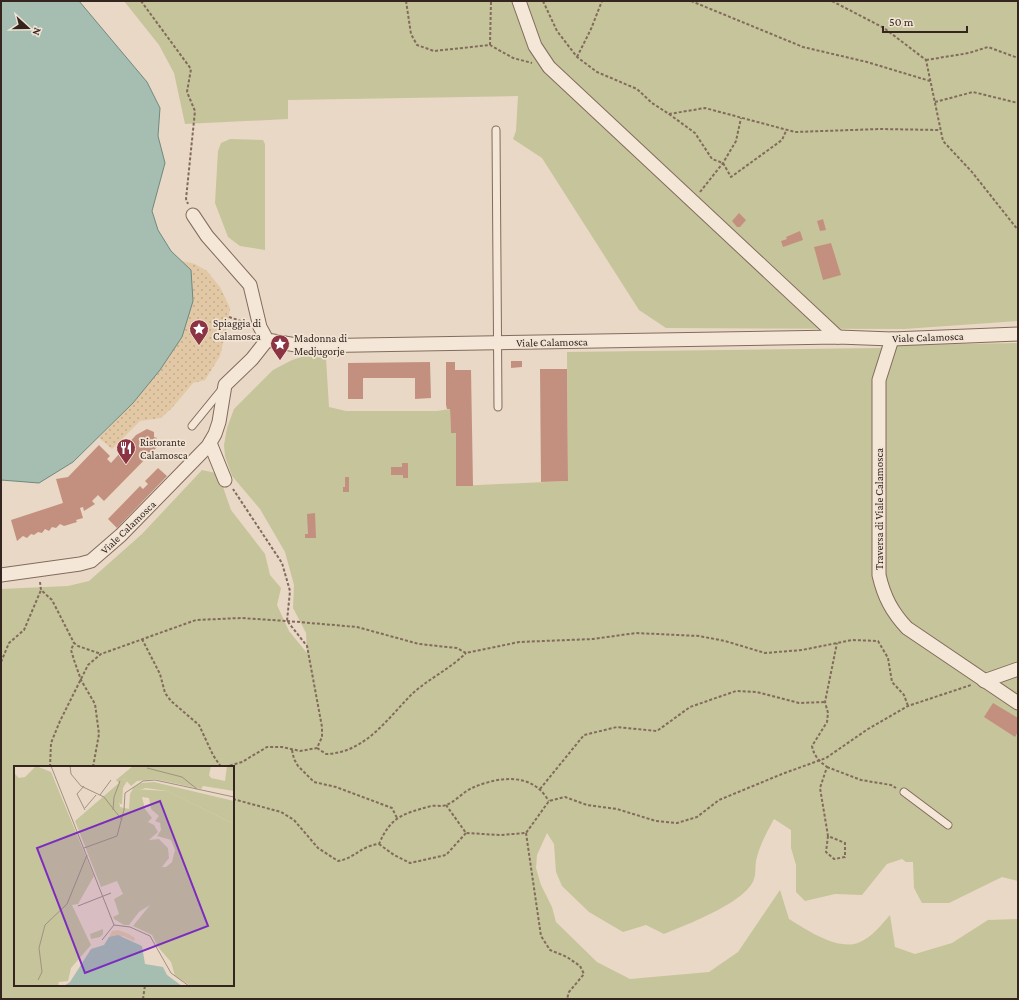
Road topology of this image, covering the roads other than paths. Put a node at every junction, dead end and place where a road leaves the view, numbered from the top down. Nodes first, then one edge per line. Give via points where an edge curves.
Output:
1 (519, 1) edge
2 (496, 130) dead end
3 (192, 215) road end
4 (1018, 334) edge
5 (838, 337) junction
6 (892, 339) junction
7 (267, 340) junction
8 (497, 343) junction
9 (225, 385) junction
10 (498, 407) dead end
11 (192, 426) dead end
12 (210, 443) junction
13 (225, 480) road end
14 (1, 575) edge
15 (1018, 669) edge
16 (984, 681) junction
17 (1018, 703) edge
18 (904, 792) road end
19 (948, 825) dead end

1 - 5 street via 535,46 549,66
2 - 8 lane
3 - 7 street via 206,236 250,285 260,327
4 - 6 street, Viale Calamosca
5 - 6 street, Viale Calamosca
5 - 8 street, Viale Calamosca
6 - 16 street, Traversa di Viale Calamosca via 879,380 879,576 896,616 907,628
7 - 8 street, Viale Calamosca via 302,346
7 - 9 street via 252,360
8 - 10 lane
9 - 11 lane
9 - 12 street, Viale Calamosca via 219,422
12 - 13 street
12 - 14 street, Viale Calamosca via 122,535 91,561
15 - 16 street
16 - 17 street, Traversa di Viale Calamosca
18 - 19 lane

